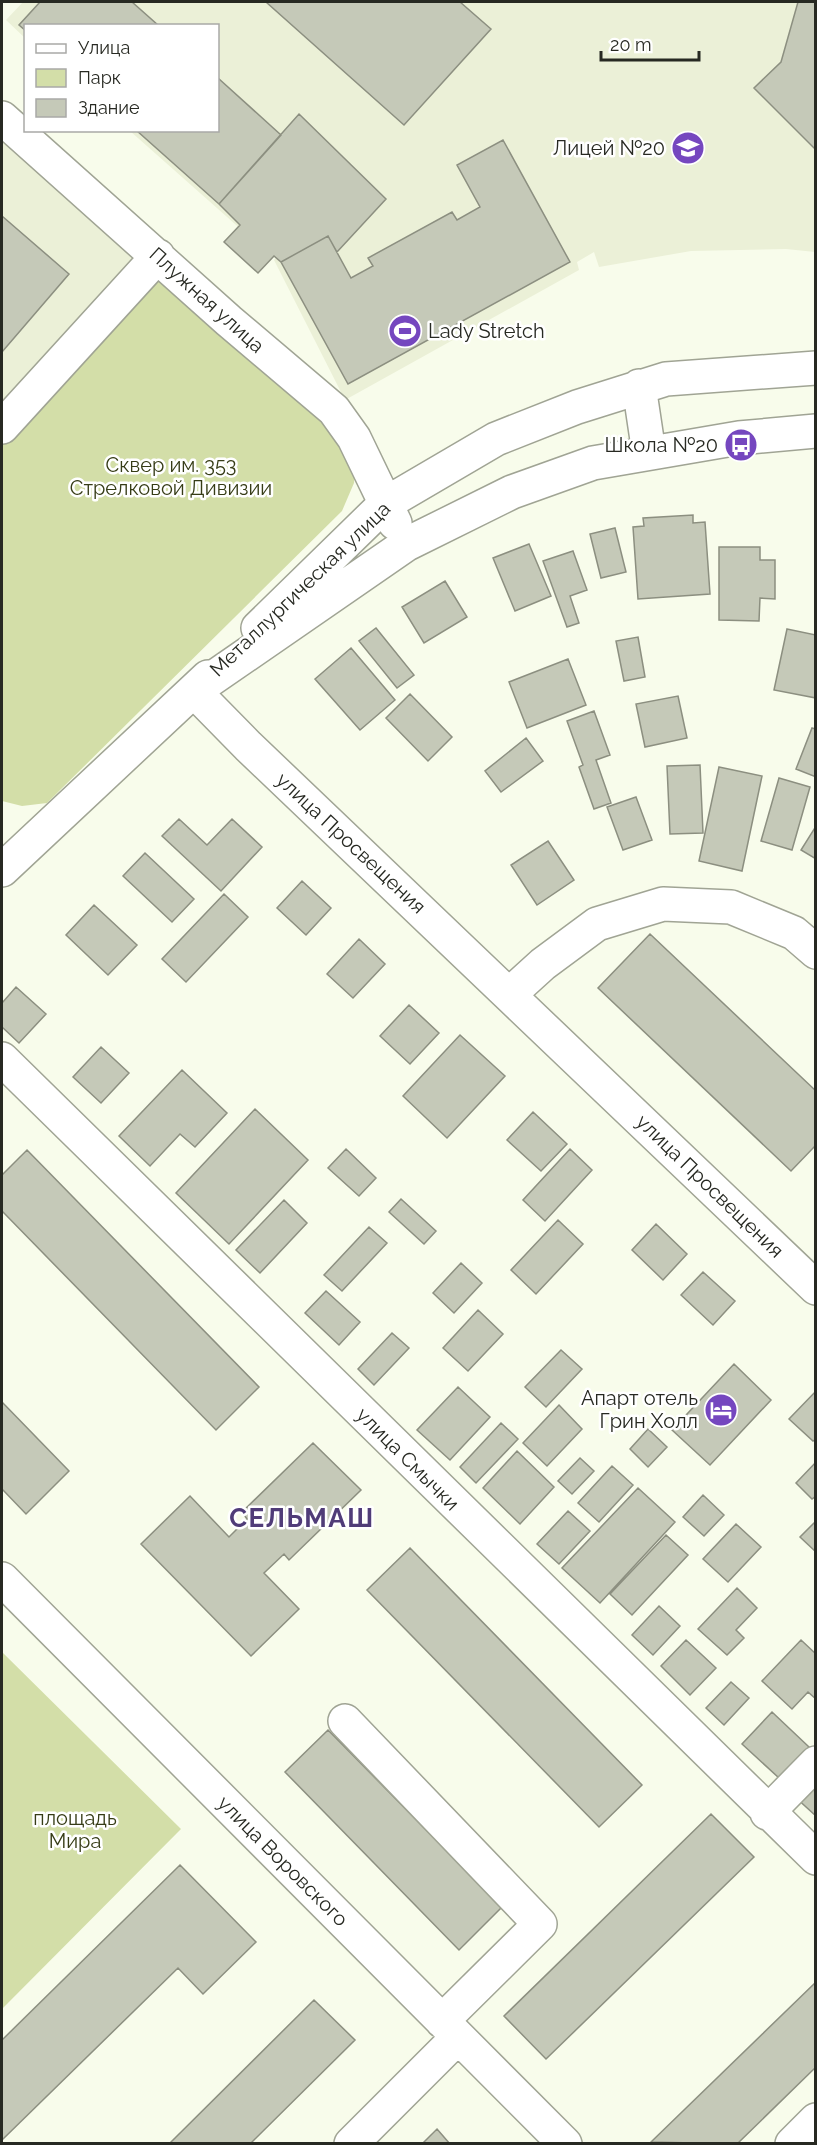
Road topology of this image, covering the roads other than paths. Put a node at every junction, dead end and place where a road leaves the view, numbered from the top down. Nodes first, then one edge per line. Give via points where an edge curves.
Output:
1 (2, 118) edge
2 (158, 256) junction
3 (816, 368) edge
4 (639, 386) junction
5 (2, 427) edge
6 (816, 431) edge
7 (649, 453) junction
8 (385, 504) junction
9 (407, 544) junction
10 (194, 691) junction
11 (2, 870) edge
12 (816, 952) edge
13 (510, 994) junction
14 (2, 1059) edge
15 (812, 1278) edge
16 (2, 1579) edge
17 (345, 1721) dead end
18 (816, 1763) edge
19 (767, 1813) junction
20 (816, 1858) edge
21 (450, 2029) junction
22 (816, 2120) edge
23 (351, 2144) edge
24 (565, 2144) edge
25 (792, 2144) edge

1 - 2 street, Плужная улица
2 - 5 street
2 - 8 street, Плужная улица via 334,410 354,438
3 - 4 street, Металлургическая улица via 666,379
4 - 7 street
4 - 8 street, Металлургическая улица via 496,439
6 - 7 street, Металлургическая улица via 739,438
7 - 9 street, Металлургическая улица via 593,463 513,492
8 - 9 street, Плужная улица
8 - 10 street, Металлургическая улица
9 - 10 street, Металлургическая улица
10 - 11 street, Металлургическая улица
10 - 13 street, улица Просвещения
12 - 13 street via 795,933 731,908 663,904 597,924
13 - 15 street, улица Просвещения
14 - 19 street, улица Смычки
16 - 21 street, улица Воровского
17 - 21 street via 540,1924
18 - 19 street
19 - 20 street, улица Смычки
21 - 23 street
21 - 24 street, улица Воровского
22 - 25 street

